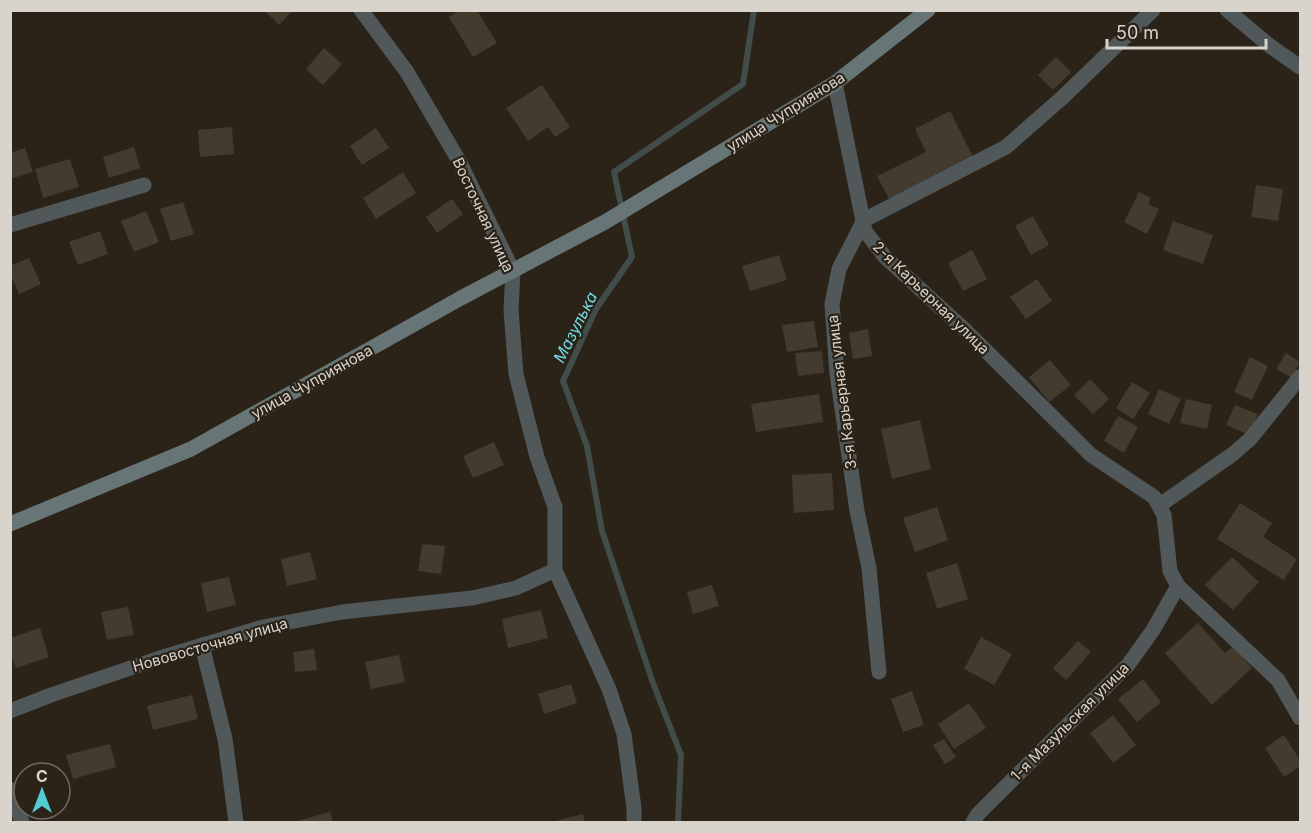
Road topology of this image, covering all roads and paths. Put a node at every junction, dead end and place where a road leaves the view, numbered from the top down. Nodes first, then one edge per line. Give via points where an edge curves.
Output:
1 (362, 10) edge
2 (928, 10) edge
3 (1153, 10) edge
4 (1227, 10) edge
5 (1300, 67) edge
6 (835, 83) junction
7 (144, 185) dead end
8 (864, 220) junction
9 (10, 225) edge
10 (513, 271) junction
11 (1300, 377) edge
12 (1160, 506) junction
13 (10, 524) edge
14 (555, 570) junction
15 (1178, 586) junction
16 (202, 645) junction
17 (879, 672) dead end
18 (10, 711) edge
19 (1300, 718) edge
20 (10, 789) edge
21 (22, 822) edge
22 (236, 822) edge
23 (634, 822) edge
24 (973, 822) edge

1 - 10 street, Восточная улица via 407,72 459,161
2 - 6 street, улица Чуприянова
3 - 8 street via 1006,147
4 - 5 street
6 - 8 street
6 - 10 street, улица Чуприянова via 637,204
7 - 9 street
8 - 12 street, 2-я Карьерная улица via 873,244 901,272 1091,455 1154,497
8 - 17 street, 3-я Карьерная улица via 839,269 832,304 837,374 869,568
10 - 13 street, улица Чуприянова via 191,449
10 - 14 street, Восточная улица via 511,310 516,374 537,457 555,507
11 - 12 street via 1250,439
12 - 15 street via 1170,571
14 - 16 street, Нововосточная улица via 495,593 342,612 263,627
14 - 23 street, Восточная улица via 609,689 624,734
15 - 19 street via 1278,680
15 - 24 street, 1-я Мазульская улица via 1128,665
16 - 18 street, Нововосточная улица
16 - 22 street via 225,740
20 - 21 street

